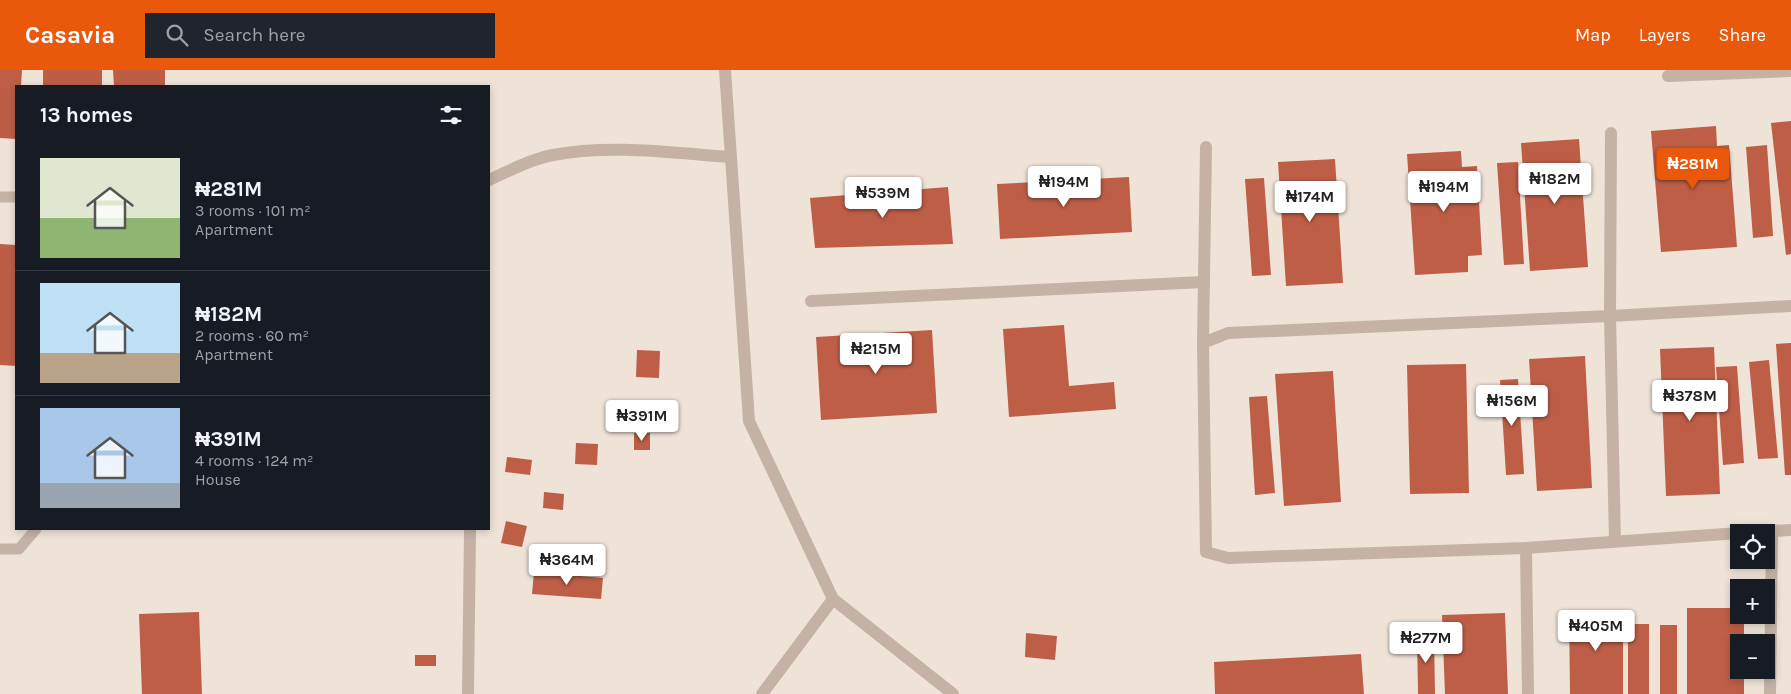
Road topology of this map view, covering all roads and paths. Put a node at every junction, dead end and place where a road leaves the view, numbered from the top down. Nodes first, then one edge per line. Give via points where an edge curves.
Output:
1 (725, 70) edge
2 (1791, 71) edge
3 (1668, 76) dead end
4 (1611, 133) dead end
5 (1206, 147) dead end
6 (730, 158) junction
7 (490, 180) edge
8 (0, 197) edge
9 (15, 197) edge
10 (1204, 282) junction
11 (811, 301) dead end
12 (1791, 306) edge
13 (1610, 316) junction
14 (1203, 343) junction
15 (35, 530) edge
16 (470, 530) edge
17 (1791, 530) edge
18 (1775, 531) edge
19 (1730, 534) edge
20 (1616, 541) junction
21 (1526, 548) junction
22 (0, 549) edge
23 (1772, 569) edge
24 (834, 599) junction
25 (468, 694) edge
26 (762, 694) edge
27 (953, 694) edge
28 (1528, 694) edge
29 (1770, 694) edge

1 - 6 street
2 - 3 street
4 - 13 street
5 - 10 street
6 - 7 street via 646,150 552,155
6 - 24 street via 749,421
8 - 9 lane
10 - 11 street
10 - 14 street
12 - 13 street
13 - 14 street via 1228,332
13 - 20 street
14 - 21 street via 1206,552 1228,558
15 - 22 lane via 19,549
16 - 25 street
17 - 18 street
19 - 20 street
20 - 21 street
21 - 28 street
23 - 29 street
24 - 26 street
24 - 27 street

